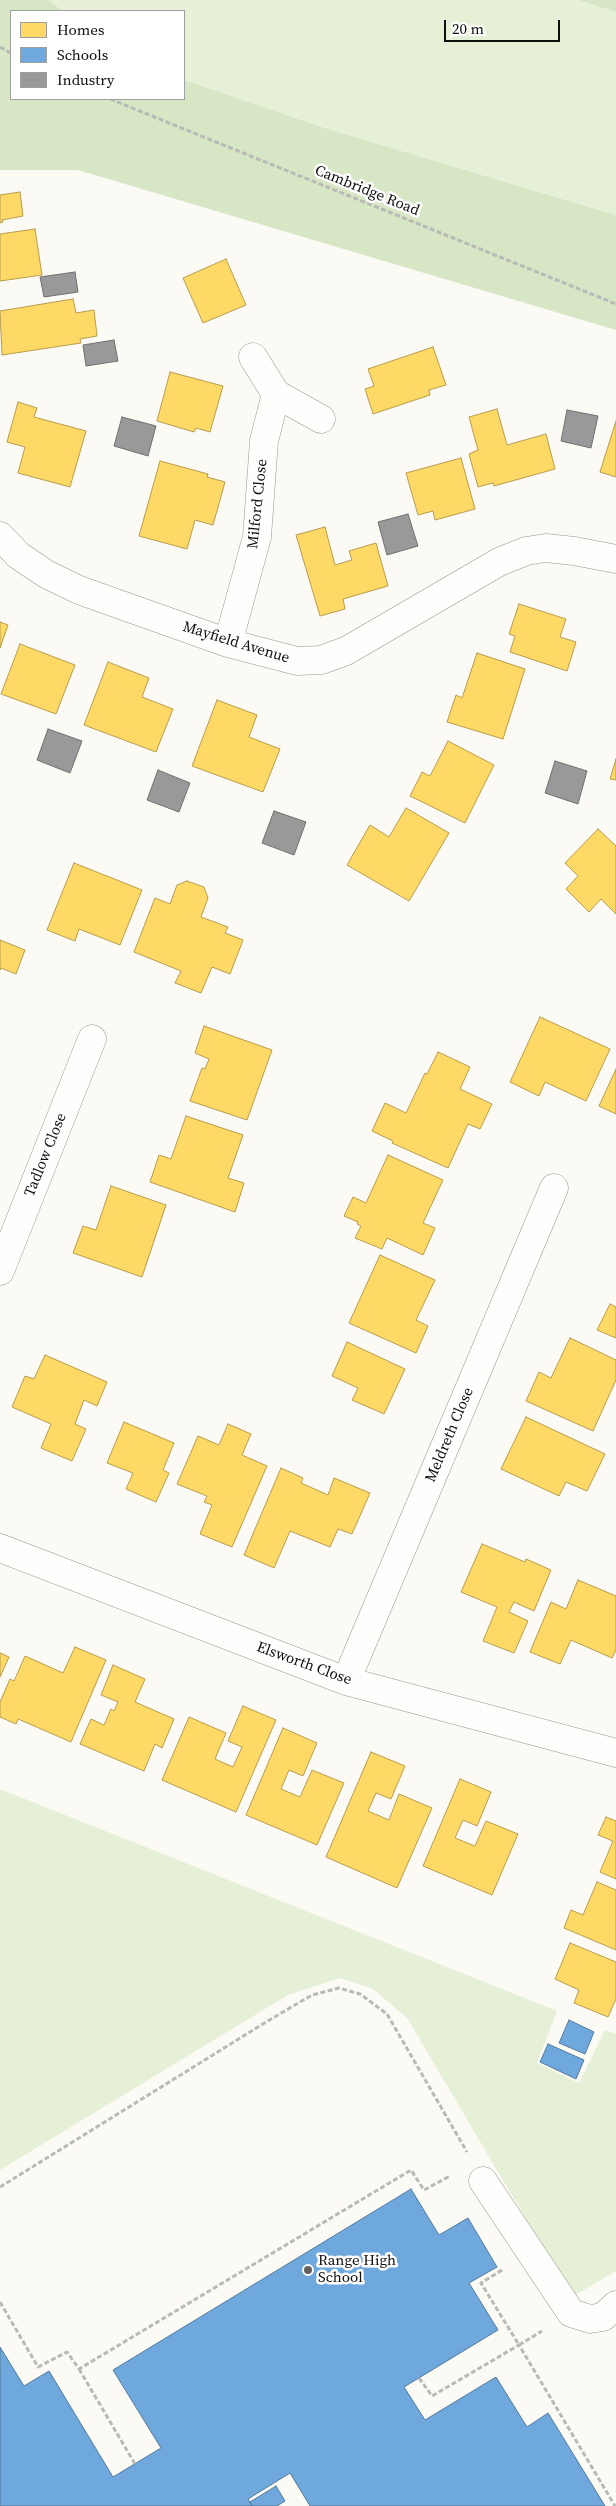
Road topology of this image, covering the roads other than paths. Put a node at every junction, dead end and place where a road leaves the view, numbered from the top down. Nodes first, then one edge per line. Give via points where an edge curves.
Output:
1 (254, 357) dead end
2 (276, 394) junction
3 (321, 419) dead end
4 (0, 536) edge
5 (616, 559) edge
6 (228, 642) junction
7 (92, 1039) dead end
8 (554, 1188) dead end
9 (0, 1271) edge
10 (0, 1548) edge
11 (346, 1682) junction
12 (616, 1753) edge
13 (483, 2181) road end
14 (616, 2305) edge

1 - 2 street
2 - 3 street
2 - 6 street, Milford Close via 264,441 257,537
4 - 6 street, Mayfield Avenue via 18,555 46,574 79,590
5 - 6 street, Mayfield Avenue via 546,548 526,551 499,562 346,651 321,660 298,661 266,655
7 - 9 street, Tadlow Close
8 - 11 street, Meldreth Close
10 - 11 street, Elsworth Close
11 - 12 street, Elsworth Close
13 - 14 street via 571,2313 590,2319 603,2318

